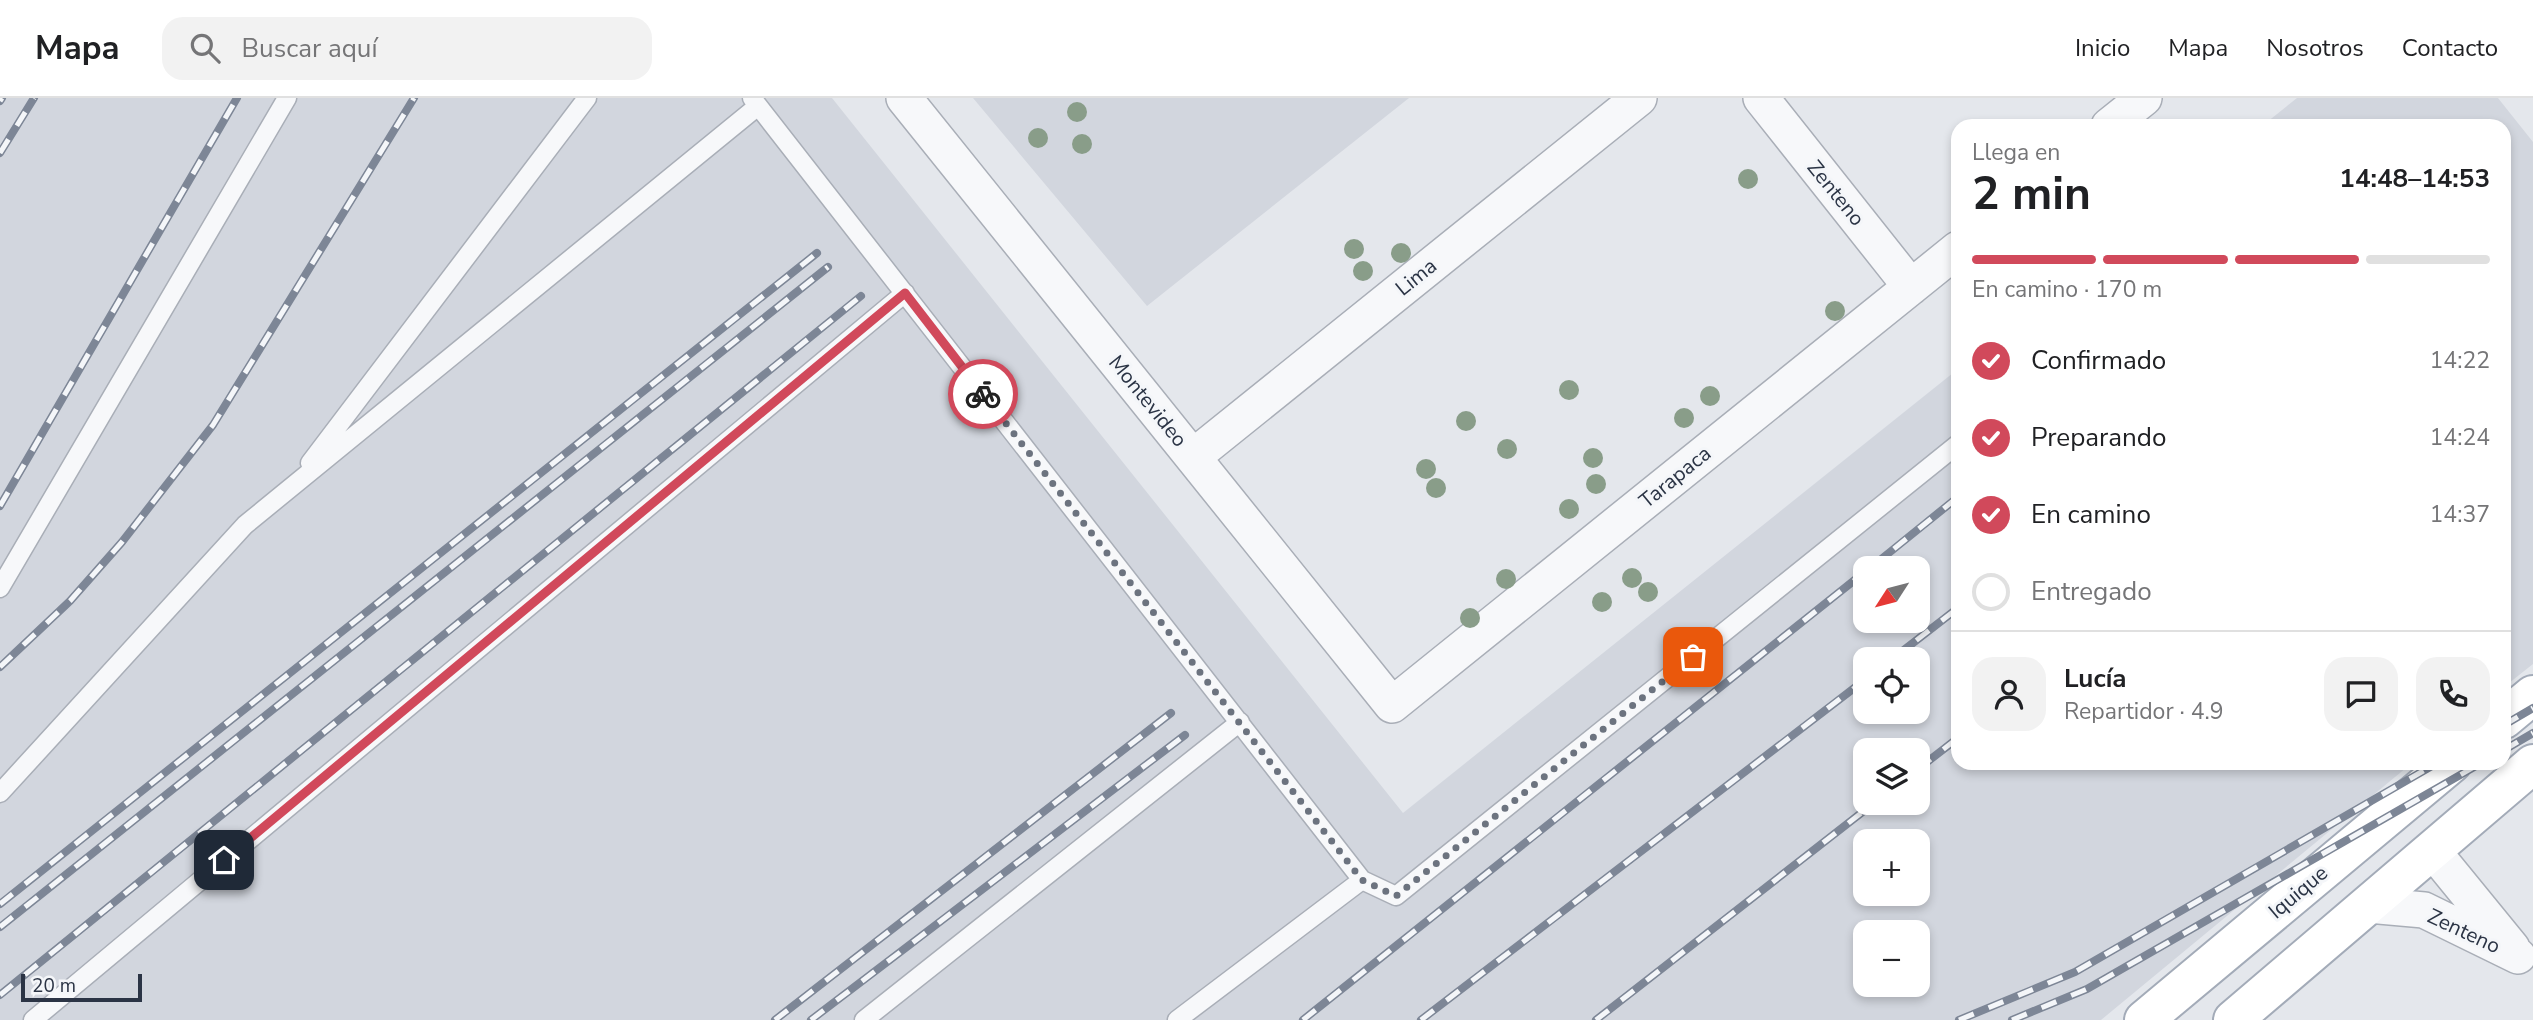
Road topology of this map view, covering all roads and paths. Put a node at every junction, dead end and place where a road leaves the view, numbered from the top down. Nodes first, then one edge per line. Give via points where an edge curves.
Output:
1 (287, 98) edge
2 (586, 98) edge
3 (904, 98) edge
4 (1639, 98) edge
5 (1761, 98) edge
6 (2144, 98) edge
7 (755, 102) edge
8 (2118, 119) edge
9 (1951, 255) edge
10 (1912, 287) junction
11 (905, 293) junction
12 (1951, 450) edge
13 (1193, 457) junction
14 (293, 485) junction
15 (0, 588) edge
16 (2533, 695) edge
17 (1392, 705) joint
18 (2511, 713) edge
19 (1240, 722) junction
20 (2533, 764) edge
21 (2444, 770) edge
22 (0, 793) edge
23 (2432, 850) junction
24 (1362, 880) junction
25 (2368, 905) junction
26 (2251, 930) junction
27 (2526, 965) edge
28 (33, 1020) edge
29 (864, 1020) edge
30 (1177, 1020) edge
31 (2144, 1020) edge
32 (2233, 1020) edge

1 - 15 lane
2 - 14 lane
3 - 13 street, Montevideo
4 - 13 street, Lima
5 - 10 street, Zenteno
6 - 8 street
7 - 11 lane
7 - 14 lane
9 - 10 street, Tarapaca
10 - 17 street, Tarapaca
11 - 19 lane
11 - 28 lane
12 - 24 lane via 1396,896
13 - 17 street, Montevideo
14 - 22 lane via 245,525
16 - 18 main road
19 - 24 lane
19 - 29 lane
20 - 23 main road
21 - 26 main road, Iquique
23 - 25 main road
23 - 27 street, Zenteno
24 - 30 lane
25 - 26 main road via 2326,904
25 - 27 street, Zenteno via 2424,910
25 - 32 main road
26 - 31 main road, Iquique

